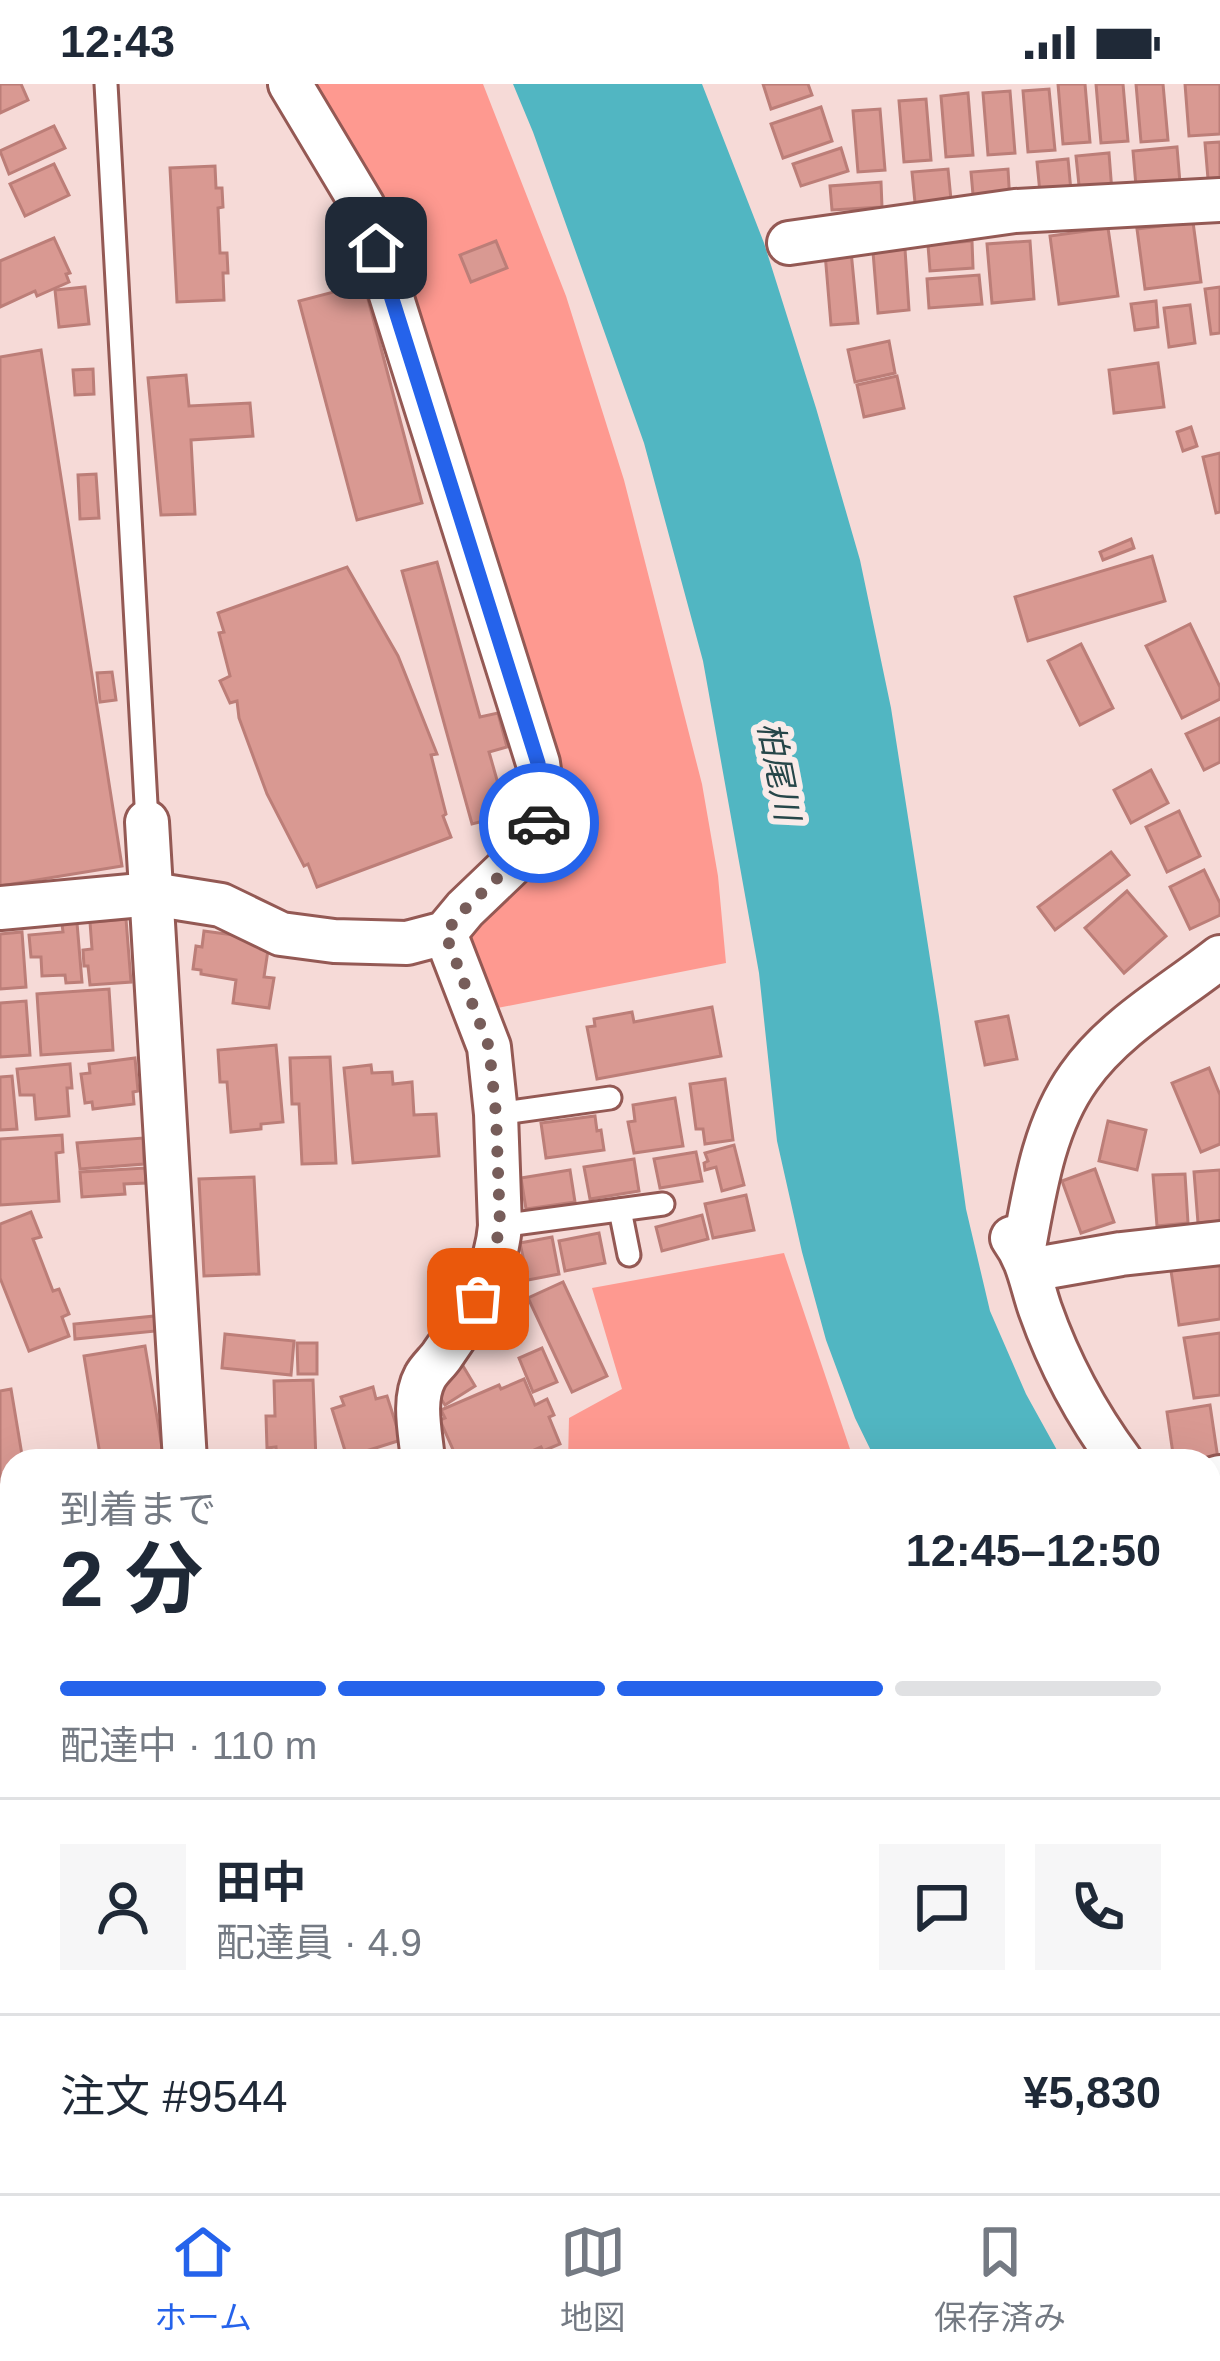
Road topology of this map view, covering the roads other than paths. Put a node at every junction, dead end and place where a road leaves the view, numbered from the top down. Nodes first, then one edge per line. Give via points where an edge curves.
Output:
1 (106, 84) edge
2 (290, 84) edge
3 (1220, 200) edge
4 (789, 243) dead end
5 (147, 822) joint
6 (152, 894) junction
7 (0, 908) edge
8 (445, 933) junction
9 (1220, 957) edge
10 (610, 1098) dead end
11 (496, 1114) junction
12 (663, 1204) dead end
13 (620, 1210) junction
14 (500, 1226) junction
15 (1220, 1243) edge
16 (1022, 1254) junction
17 (628, 1255) dead end
18 (184, 1449) edge
19 (422, 1449) edge
20 (1112, 1449) edge

1 - 5 lane
2 - 8 street via 362,206 538,763 544,814 511,865
3 - 4 street via 1015,212
5 - 6 street
6 - 7 street
6 - 8 street via 221,905 281,934 407,943
6 - 18 street
8 - 11 street via 489,1047
9 - 16 street via 1115,1037 1078,1077 1053,1127
10 - 11 lane
11 - 14 street
12 - 13 lane
13 - 14 lane
13 - 17 lane
14 - 19 street via 478,1299 424,1377
15 - 16 street
16 - 20 street via 1060,1356

